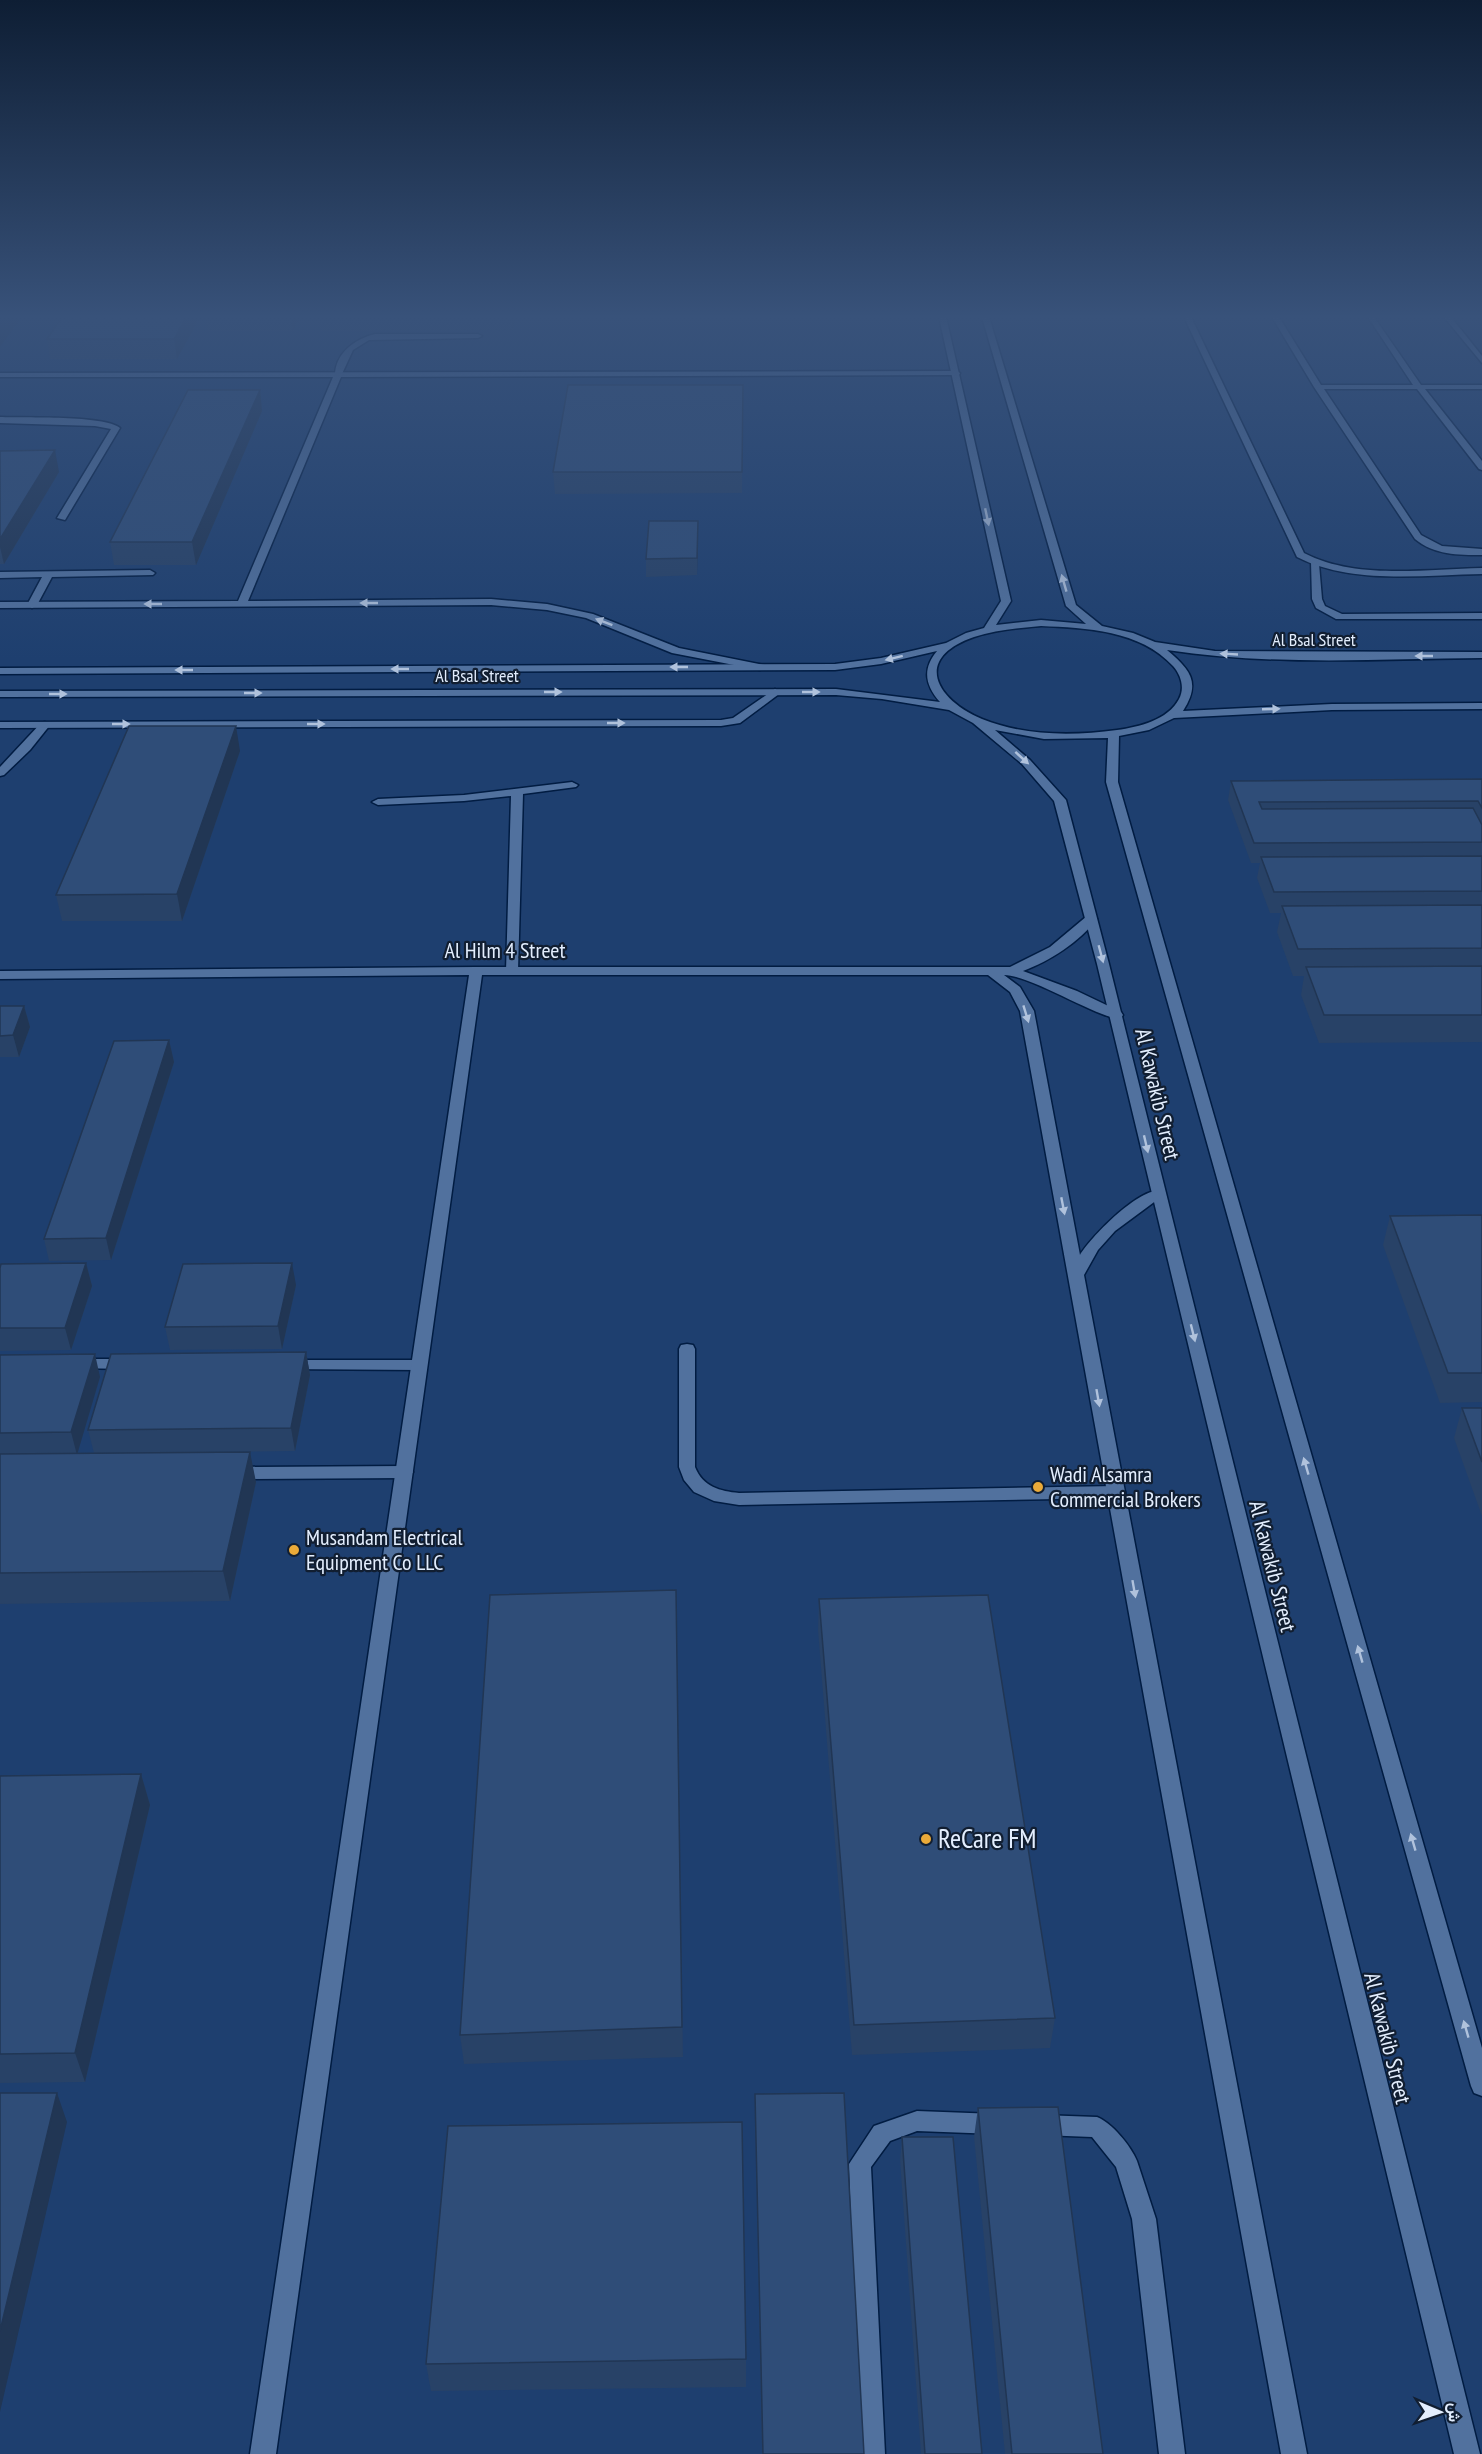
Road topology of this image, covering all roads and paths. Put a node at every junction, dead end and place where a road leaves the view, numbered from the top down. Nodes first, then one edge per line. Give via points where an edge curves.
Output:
1 (114, 432) edge
2 (314, 432) edge
3 (969, 432) edge
4 (1020, 432) edge
5 (1241, 432) edge
6 (1348, 432) edge
7 (1454, 432) edge
8 (1482, 467) edge
9 (62, 518) dead end
10 (1482, 552) edge
11 (1314, 564) junction
12 (1482, 571) edge
13 (150, 573) edge
14 (0, 575) edge
15 (48, 576) junction
16 (242, 604) junction
17 (0, 605) edge
18 (32, 605) junction
19 (1482, 616) edge
20 (1098, 628) junction
21 (988, 630) junction
22 (1148, 643) junction
23 (951, 645) junction
24 (1482, 655) edge
25 (760, 667) junction
26 (0, 671) edge
27 (775, 692) junction
28 (0, 694) edge
29 (1482, 706) edge
30 (952, 707) junction
31 (1170, 715) junction
32 (977, 720) junction
33 (0, 725) edge
34 (45, 725) junction
35 (1114, 735) junction
36 (5, 761) edge
37 (0, 773) edge
38 (572, 784) dead end
39 (517, 792) junction
40 (378, 802) dead end
41 (1091, 919) junction
42 (990, 970) junction
43 (1011, 970) junction
44 (476, 971) junction
45 (512, 971) junction
46 (0, 975) edge
47 (1116, 1015) junction
48 (1158, 1194) junction
49 (1076, 1275) junction
50 (687, 1349) dead end
51 (60, 1364) edge
52 (144, 1364) edge
53 (275, 1365) edge
54 (419, 1365) junction
55 (404, 1472) junction
56 (221, 1473) edge
57 (1116, 1492) junction
58 (1482, 2085) edge
59 (263, 2454) edge
60 (872, 2454) edge
61 (1172, 2454) edge
62 (1294, 2454) edge
63 (1467, 2454) edge

1 - 9 street
2 - 16 street
3 -> 21 street via 1006,601
20 -> 4 street via 1071,606
5 - 11 street via 1297,551
6 - 10 street via 1418,537 1442,549
7 - 8 street
11 - 12 street via 1348,570
11 - 19 street via 1321,608 1340,617
13 - 15 street
14 - 15 street
15 - 18 street
16 -> 18 street
25 -> 16 street via 676,651 589,616 547,607 491,602
17 - 18 street
20 - 21 street, Al Bsal Street via 1041,623
20 - 22 street
21 - 23 street, Al Bsal Street
24 -> 22 street, Al Bsal Street via 1272,657 1215,654
22 - 31 street via 1170,656 1184,671 1189,686 1184,701
23 -> 25 street, Al Bsal Street via 881,661
23 - 30 street via 931,668 931,681
25 -> 26 street, Al Bsal Street
28 -> 27 street, Al Bsal Street
27 -> 30 street, Al Bsal Street via 882,696
34 -> 27 street via 721,723 736,721
31 -> 29 street via 1332,706
30 - 32 street
31 - 35 street
32 - 35 street via 1043,736
32 -> 41 street, Al Kawakib Street via 1026,762 1060,800
33 - 34 street
34 - 36 street via 26,748
58 -> 35 street, Al Kawakib Street via 1112,782
36 - 37 street
38 - 39 street
39 - 40 street
39 - 45 street
41 - 43 street, Al Hilm 4 Street via 1048,956
41 -> 47 street, Al Kawakib Street
42 - 43 street, Al Hilm 4 Street
42 - 45 street, Al Hilm 4 Street
42 -> 49 street via 1015,990 1027,1011
43 - 47 street, Al Hilm 4 Street
44 - 45 street, Al Hilm 4 Street
44 - 46 street, Al Hilm 4 Street
44 - 54 street
47 -> 48 street, Al Kawakib Street
48 - 49 street via 1109,1226 1089,1248
48 -> 63 street, Al Kawakib Street
49 -> 57 street
50 - 57 street via 687,1467 698,1487 710,1494 739,1499
51 - 52 street
53 - 54 street
54 - 55 street
55 - 56 street
55 - 59 street
57 -> 62 street
60 - 61 street via 860,2164 882,2133 917,2121 1097,2127 1126,2161 1144,2219

